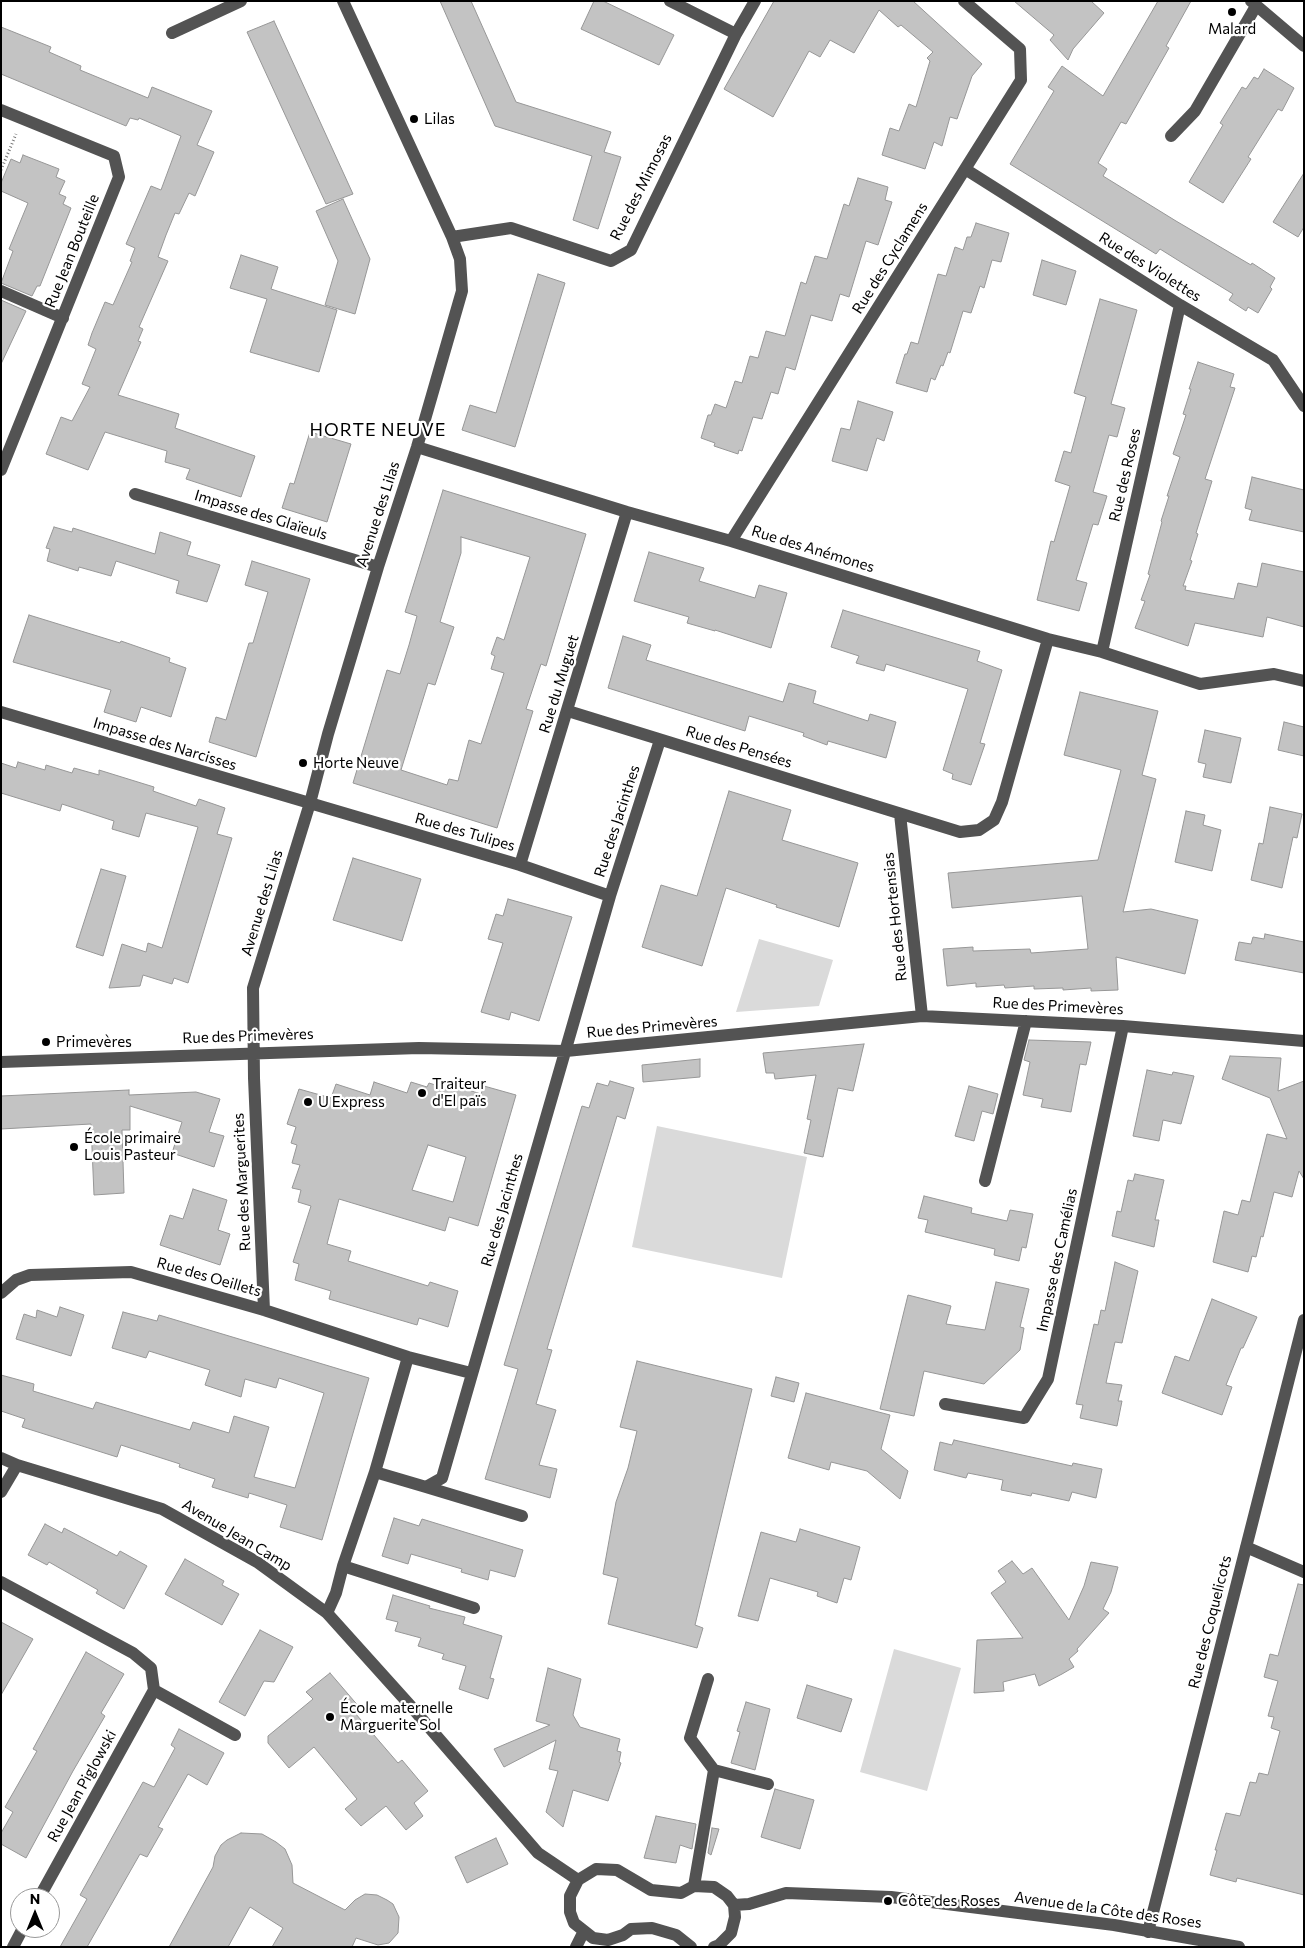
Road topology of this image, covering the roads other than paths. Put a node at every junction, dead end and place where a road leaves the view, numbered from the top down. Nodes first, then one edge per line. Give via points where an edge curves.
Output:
1 (240, 1) edge
2 (343, 1) edge
3 (670, 1) edge
4 (754, 1) edge
5 (964, 1) edge
6 (1254, 4) edge
7 (172, 32) dead end
8 (736, 34) junction
9 (1304, 46) edge
10 (1, 110) edge
11 (1171, 136) dead end
12 (965, 169) junction
13 (452, 238) junction
14 (1, 291) edge
15 (1180, 305) junction
16 (63, 318) junction
17 (1304, 406) edge
18 (417, 447) junction
19 (1, 470) edge
20 (135, 494) dead end
21 (627, 512) junction
22 (731, 541) junction
23 (378, 567) junction
24 (1048, 638) junction
25 (1102, 652) junction
26 (1304, 681) edge
27 (568, 710) junction
28 (6, 713) edge
29 (660, 740) junction
30 (310, 803) junction
31 (900, 814) junction
32 (520, 864) junction
33 (610, 896) junction
34 (922, 1016) junction
35 (1026, 1021) junction
36 (1123, 1026) junction
37 (1304, 1041) edge
38 (566, 1051) junction
39 (254, 1052) junction
40 (1, 1062) edge
41 (984, 1181) dead end
42 (1, 1293) edge
43 (264, 1310) junction
44 (1304, 1320) edge
45 (408, 1357) junction
46 (472, 1373) junction
47 (945, 1404) dead end
48 (1, 1458) edge
49 (17, 1465) junction
50 (374, 1472) junction
51 (426, 1487) junction
52 (1, 1492) edge
53 (522, 1516) dead end
54 (1246, 1546) junction
55 (342, 1566) junction
56 (1304, 1572) edge
57 (1, 1582) edge
58 (474, 1608) dead end
59 (327, 1613) junction
60 (708, 1679) dead end
61 (154, 1690) junction
62 (235, 1735) dead end
63 (714, 1770) junction
64 (768, 1784) dead end
65 (578, 1880) junction
66 (694, 1886) junction
67 (45, 1888) edge
68 (734, 1905) junction
69 (584, 1931) junction
70 (1148, 1932) junction
71 (576, 1947) edge
72 (691, 1947) edge
73 (714, 1947) edge
74 (1239, 1947) edge

1 - 7 street
2 - 13 street, Avenue des Lilas
3 - 8 street
4 - 8 street, Rue des Mimosas
5 - 12 street, Rue des Cyclamens via 1020,49 1021,80
6 - 9 street
6 - 11 street via 1195,111
8 - 13 street, Rue des Mimosas via 631,250 611,260 510,228
10 - 16 street, Rue Jean Bouteille via 114,156 119,177
12 - 15 street, Rue des Violettes
12 - 22 street, Rue des Cyclamens
13 - 18 street, Avenue des Lilas via 460,259 462,291
14 - 16 street
15 - 17 street, Rue des Violettes via 1273,360
15 - 25 street, Rue des Roses
16 - 19 street, Rue Jean Bouteille
18 - 21 street, Rue des Anémones
18 - 23 street, Avenue des Lilas
20 - 23 street, Impasse des Glaïeuls
21 - 22 street, Rue des Anémones
21 - 27 street, Rue du Muguet
22 - 24 street, Rue des Anémones
23 - 30 street, Avenue des Lilas
24 - 25 street, Rue des Anémones
24 - 31 street via 1002,802 994,820 979,830 960,832
25 - 26 street, Rue des Anémones via 1200,684 1274,674
27 - 29 street, Rue des Pensées
27 - 32 street, Rue du Muguet
28 - 30 street, Impasse des Narcisses
29 - 31 street, Rue des Pensées
29 - 33 street, Rue des Jacinthes
30 - 32 street, Rue des Tulipes
30 - 39 street, Avenue des Lilas via 253,988
31 - 34 street, Rue des Hortensias
32 - 33 street, Rue des Tulipes
33 - 38 street, Rue des Jacinthes
34 - 35 street, Rue des Primevères
34 - 38 street, Rue des Primevères
35 - 36 street, Rue des Primevères
35 - 41 street
36 - 37 street, Rue des Primevères
36 - 47 street, Impasse des Camélias via 1048,1379 1024,1418
38 - 39 street, Rue des Primevères via 418,1048
38 - 46 street, Rue des Jacinthes
39 - 40 street, Rue des Primevères
39 - 43 street, Rue des Marguerites
42 - 43 street, Rue des Oeillets via 16,1280 30,1275 131,1272
43 - 45 street, Rue des Oeillets
44 - 54 street, Rue des Coquelicots
45 - 46 street, Rue des Oeillets
45 - 50 street
46 - 51 street, Rue des Jacinthes via 442,1478
48 - 49 street, Avenue Jean Camp
49 - 52 street
49 - 59 street, Avenue Jean Camp via 162,1509 257,1562
50 - 51 street
50 - 55 street
51 - 53 street
54 - 56 street
54 - 70 street, Rue des Coquelicots
55 - 58 street
55 - 59 street
57 - 61 street via 133,1653 151,1668
59 - 65 street, Avenue Jean Camp via 538,1853
60 - 63 street via 690,1738
61 - 62 street
61 - 67 street, Rue Jean Piglowski
63 - 64 street
63 - 66 street
65 - 66 street via 596,1869 617,1870 651,1890 681,1893
65 - 69 street via 570,1896 570,1912 574,1923
66 - 68 street via 714,1887
68 - 70 street, Avenue de la Côte des Roses via 786,1893 891,1897
68 - 73 street via 731,1933
69 - 71 street
69 - 72 street via 593,1938 608,1940 623,1935 631,1928 652,1928 676,1935
70 - 74 street, Avenue de la Côte des Roses

